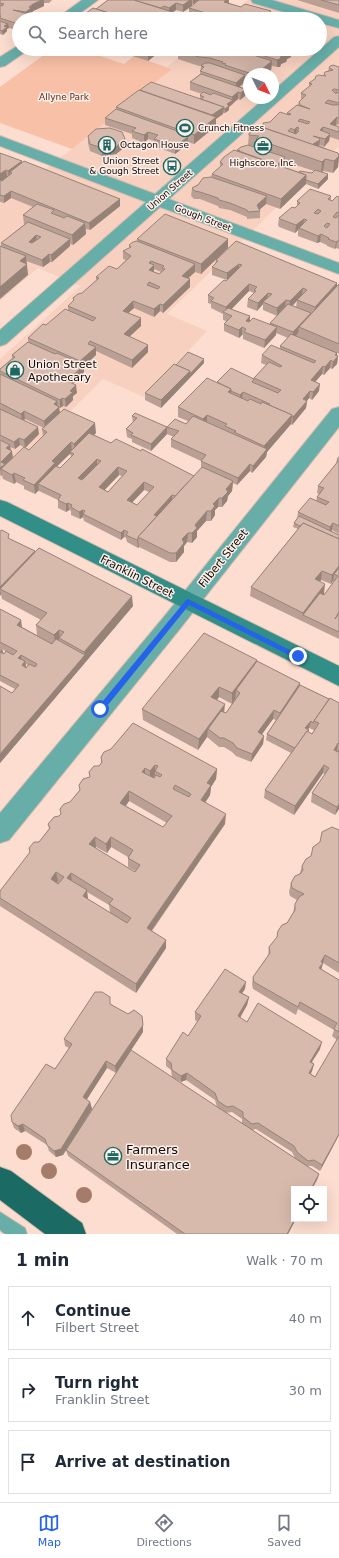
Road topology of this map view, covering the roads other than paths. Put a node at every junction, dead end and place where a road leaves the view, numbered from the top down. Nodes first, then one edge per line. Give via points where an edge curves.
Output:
1 (91, 0) edge
2 (258, 0) edge
3 (73, 12) edge
4 (298, 12) edge
5 (327, 20) edge
6 (339, 24) edge
7 (339, 40) edge
8 (327, 51) edge
9 (12, 55) edge
10 (321, 56) edge
11 (0, 63) edge
12 (0, 141) edge
13 (158, 200) junction
14 (339, 269) edge
15 (0, 340) edge
16 (339, 414) edge
17 (0, 507) edge
18 (188, 602) junction
19 (339, 677) edge
20 (0, 832) edge
21 (0, 1182) edge
22 (0, 1220) edge
23 (19, 1234) edge
24 (71, 1234) edge

1 - 3 street
2 - 4 street
5 - 6 street
7 - 8 street, Union Street
9 - 11 street
10 - 13 street, Union Street
12 - 13 street, Gough Street
13 - 14 street, Gough Street
13 - 15 street, Union Street
16 - 18 street, Filbert Street
17 - 18 main road, Franklin Street
18 - 19 main road, Franklin Street
18 - 20 street, Filbert Street
21 - 24 highway
22 - 23 lane

